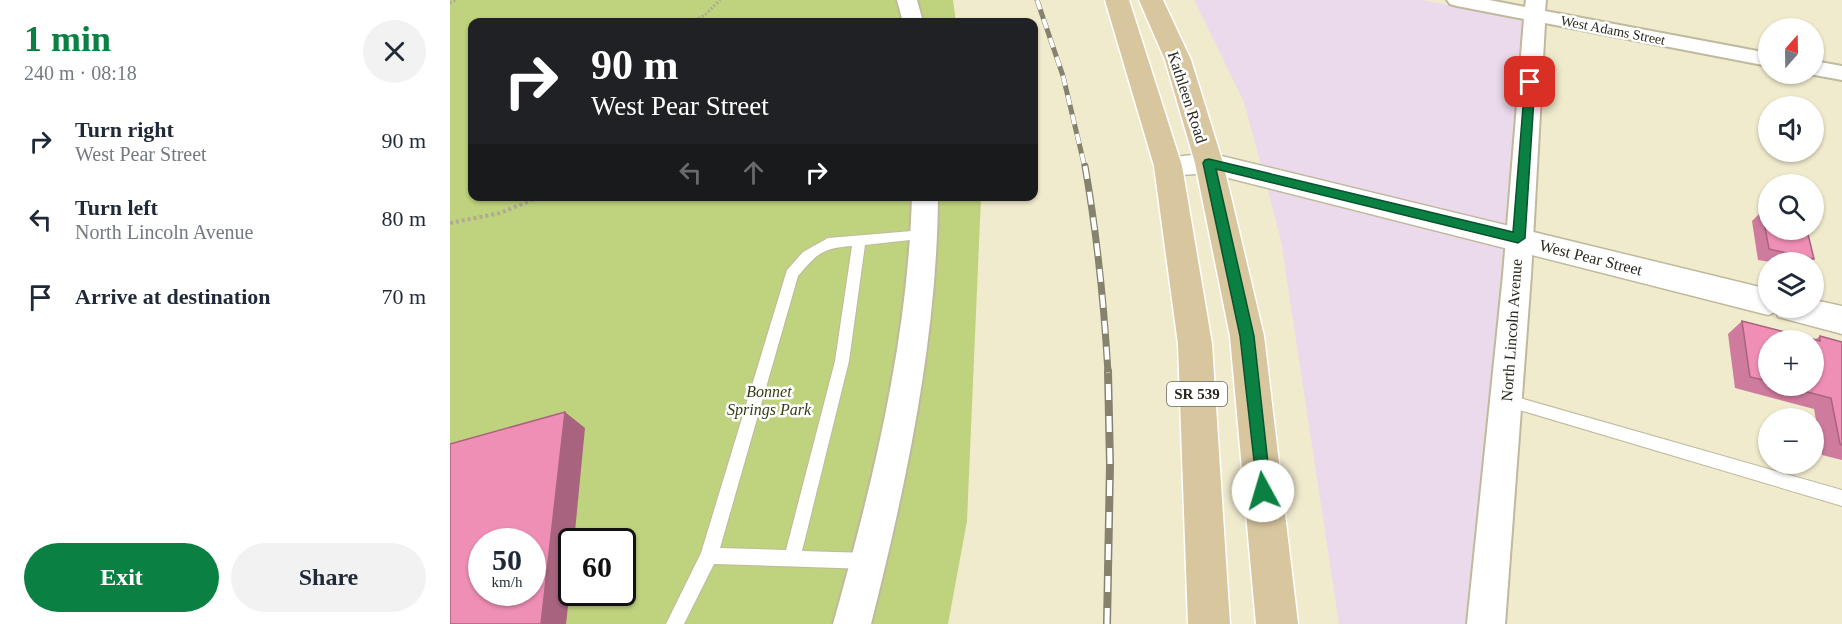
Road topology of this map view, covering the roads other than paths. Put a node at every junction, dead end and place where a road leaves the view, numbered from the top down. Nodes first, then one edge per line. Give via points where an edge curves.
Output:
1 (907, 0) edge
2 (1117, 0) edge
3 (1151, 0) edge
4 (1457, 0) edge
5 (1535, 7) edge
6 (912, 18) edge
7 (1758, 57) edge
8 (1824, 70) edge
9 (1842, 73) edge
10 (1209, 163) junction
11 (1168, 166) junction
12 (925, 201) edge
13 (924, 235) junction
14 (1518, 238) junction
15 (859, 240) junction
16 (1758, 299) edge
17 (1824, 316) edge
18 (1842, 321) edge
19 (1506, 400) junction
20 (1842, 498) edge
21 (709, 556) junction
22 (792, 559) junction
23 (869, 561) junction
24 (675, 624) edge
25 (852, 624) edge
26 (1209, 624) edge
27 (1277, 624) edge
28 (1486, 624) edge

1 - 6 street
2 - 11 main road, SR 539
3 - 10 main road, Kathleen Road via 1178,60
4 - 5 street, West Adams Street
5 - 7 street, West Adams Street
5 - 14 street, North Lincoln Avenue
8 - 9 street
10 - 11 street, West Pear Street
10 - 14 street, West Pear Street
10 - 27 main road, Kathleen Road via 1247,336
11 - 26 main road, SR 539 via 1195,344
12 - 13 street
13 - 15 lane
13 - 23 street via 910,355 888,484
14 - 16 street, West Pear Street
14 - 19 street, North Lincoln Avenue
15 - 21 lane via 828,243 808,255 792,274
15 - 22 lane via 842,361
17 - 18 street
19 - 20 lane
19 - 28 street, North Lincoln Avenue
21 - 22 lane
21 - 24 lane
22 - 23 lane
23 - 25 street

